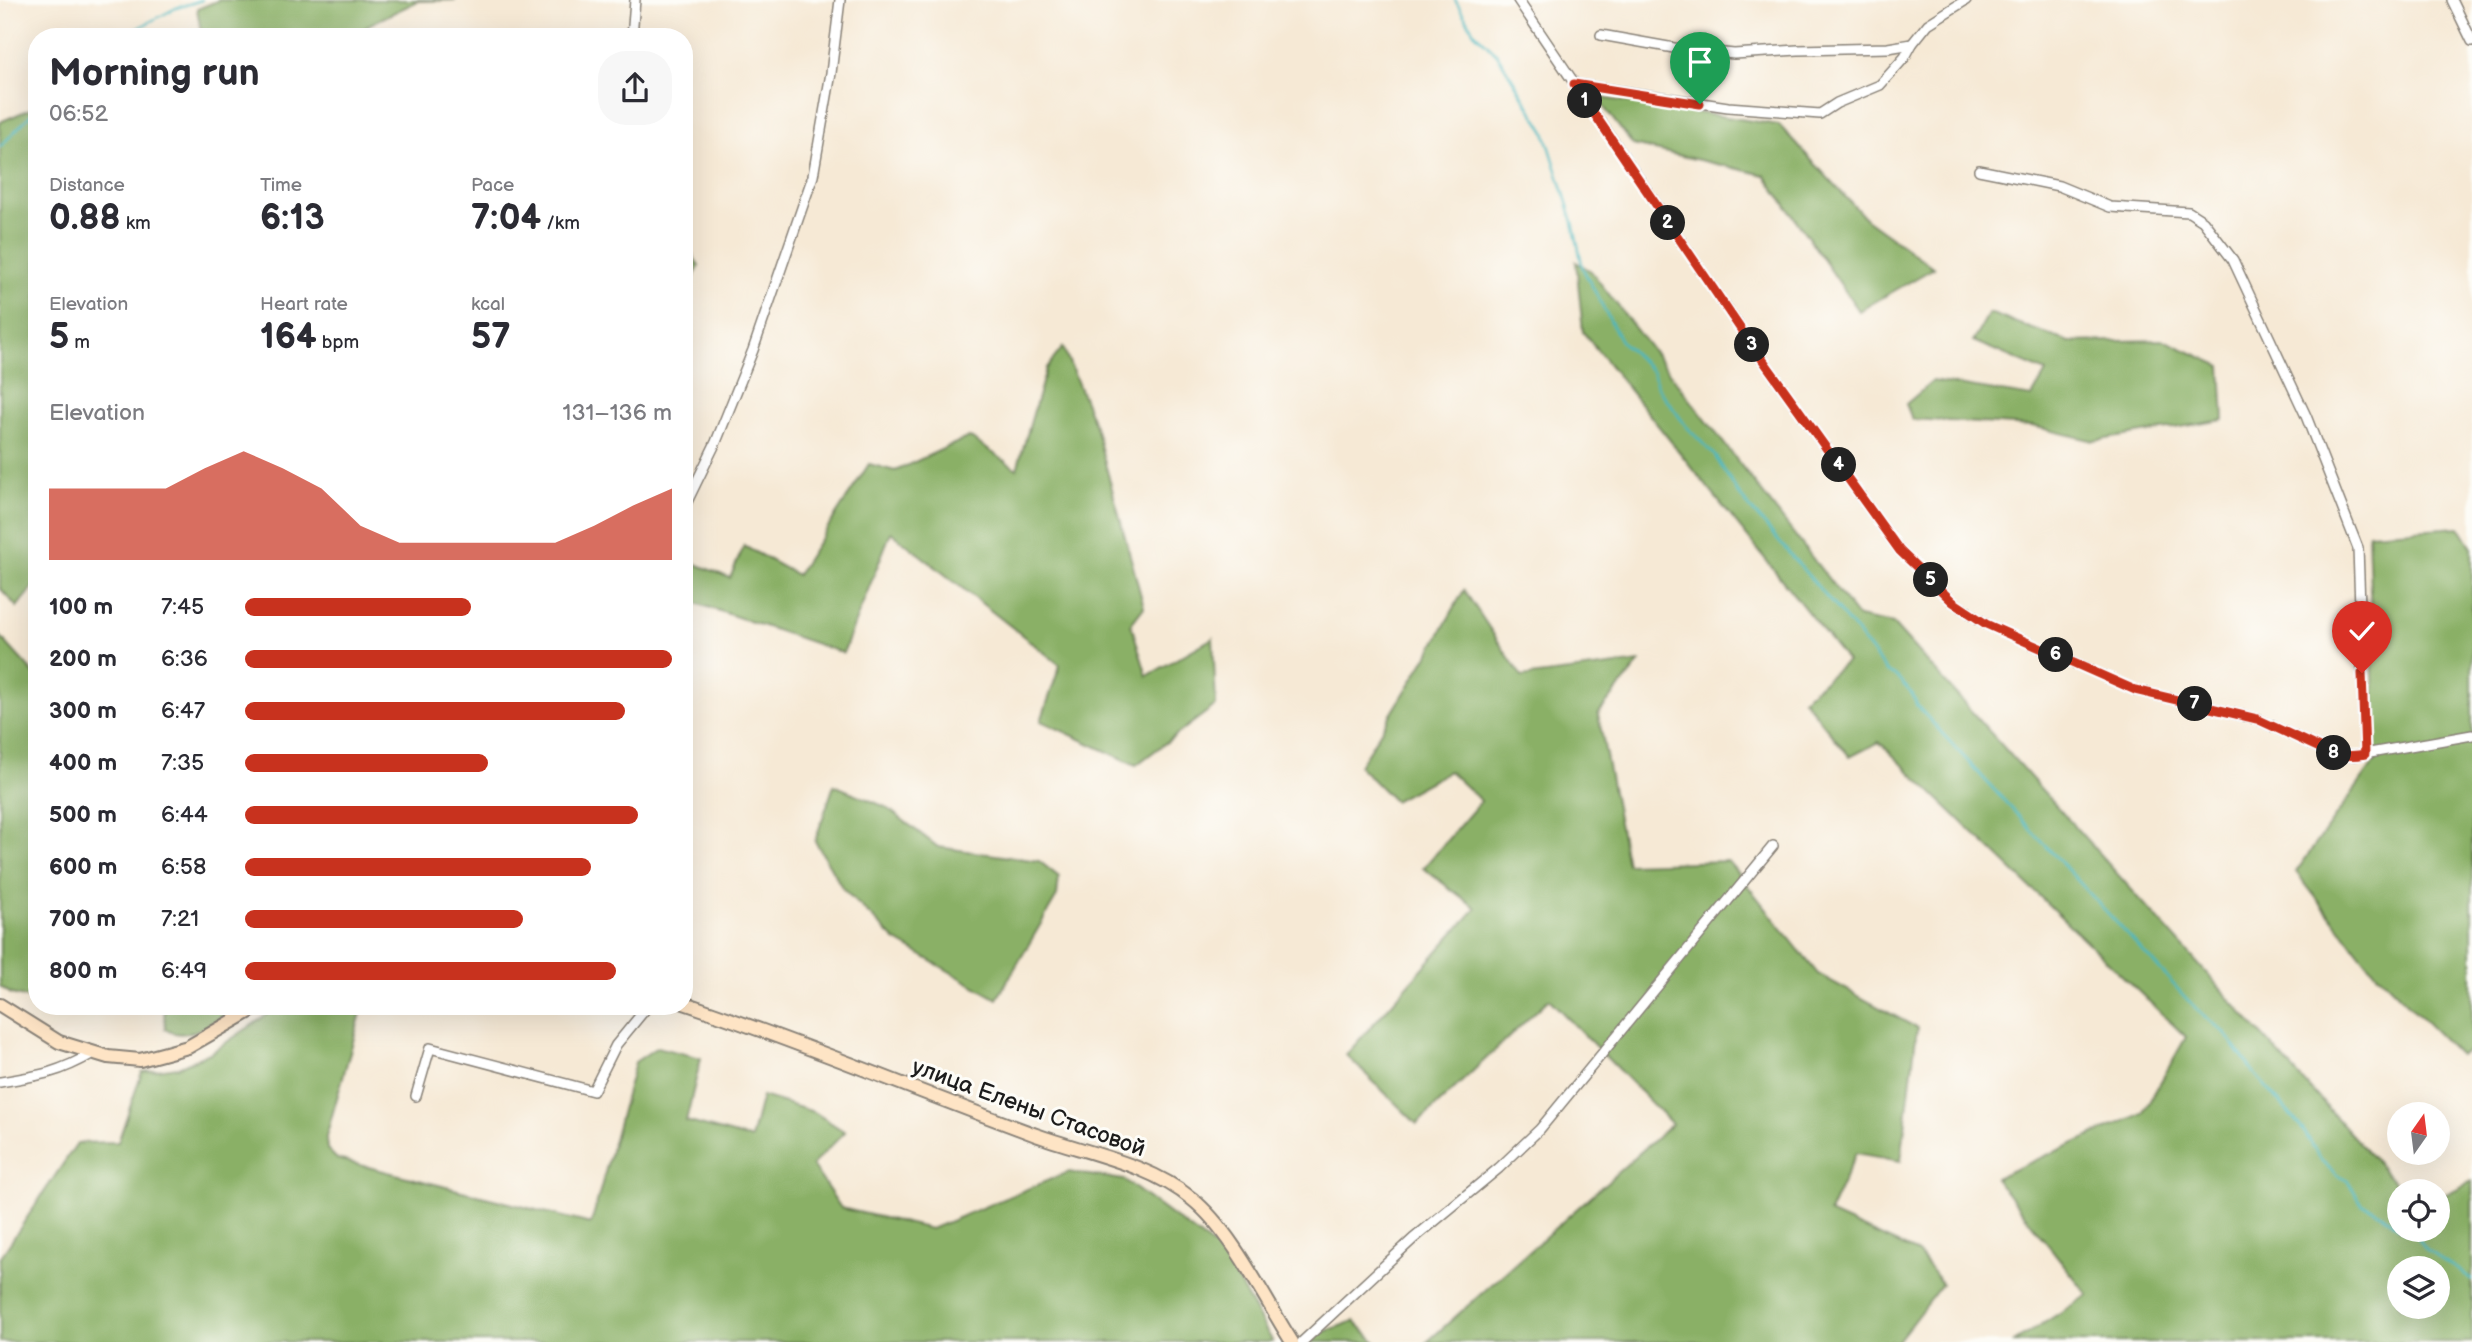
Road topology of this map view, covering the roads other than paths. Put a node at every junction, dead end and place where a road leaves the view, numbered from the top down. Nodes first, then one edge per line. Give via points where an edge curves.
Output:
1 (635, 0) edge
2 (840, 0) edge
3 (1518, 0) edge
4 (1966, 0) edge
5 (2452, 0) edge
6 (633, 28) edge
7 (1601, 35) dead end
8 (2472, 41) edge
9 (1912, 44) junction
10 (1574, 84) junction
11 (1979, 170) dead end
12 (693, 489) edge
13 (2472, 735) edge
14 (2365, 754) junction
15 (1773, 846) dead end
16 (0, 1005) edge
17 (693, 1006) edge
18 (244, 1015) edge
19 (641, 1015) edge
20 (93, 1053) junction
21 (0, 1082) edge
22 (416, 1096) dead end
23 (1292, 1342) edge
24 (1302, 1342) edge

1 - 6 street
2 - 12 street via 813,176 753,350
3 - 10 street
4 - 9 street via 1928,24
5 - 8 street
7 - 9 street via 1734,54
9 - 10 street via 1880,85 1819,114 1728,107
10 - 14 street via 1742,331 1900,551 1953,602 1986,624 2135,690 2257,719 2328,752
11 - 14 street via 2059,186 2110,207 2189,212 2203,221 2233,260 2305,416 2358,548
13 - 14 street
15 - 24 street via 1540,1129
16 - 20 main road via 59,1042
17 - 23 main road, улица Елены Стасовой via 1037,1135 1140,1168 1177,1188 1210,1217 1231,1244
18 - 20 main road via 166,1054 140,1060
19 - 22 street via 616,1045 593,1091 430,1048
20 - 21 street via 47,1075

